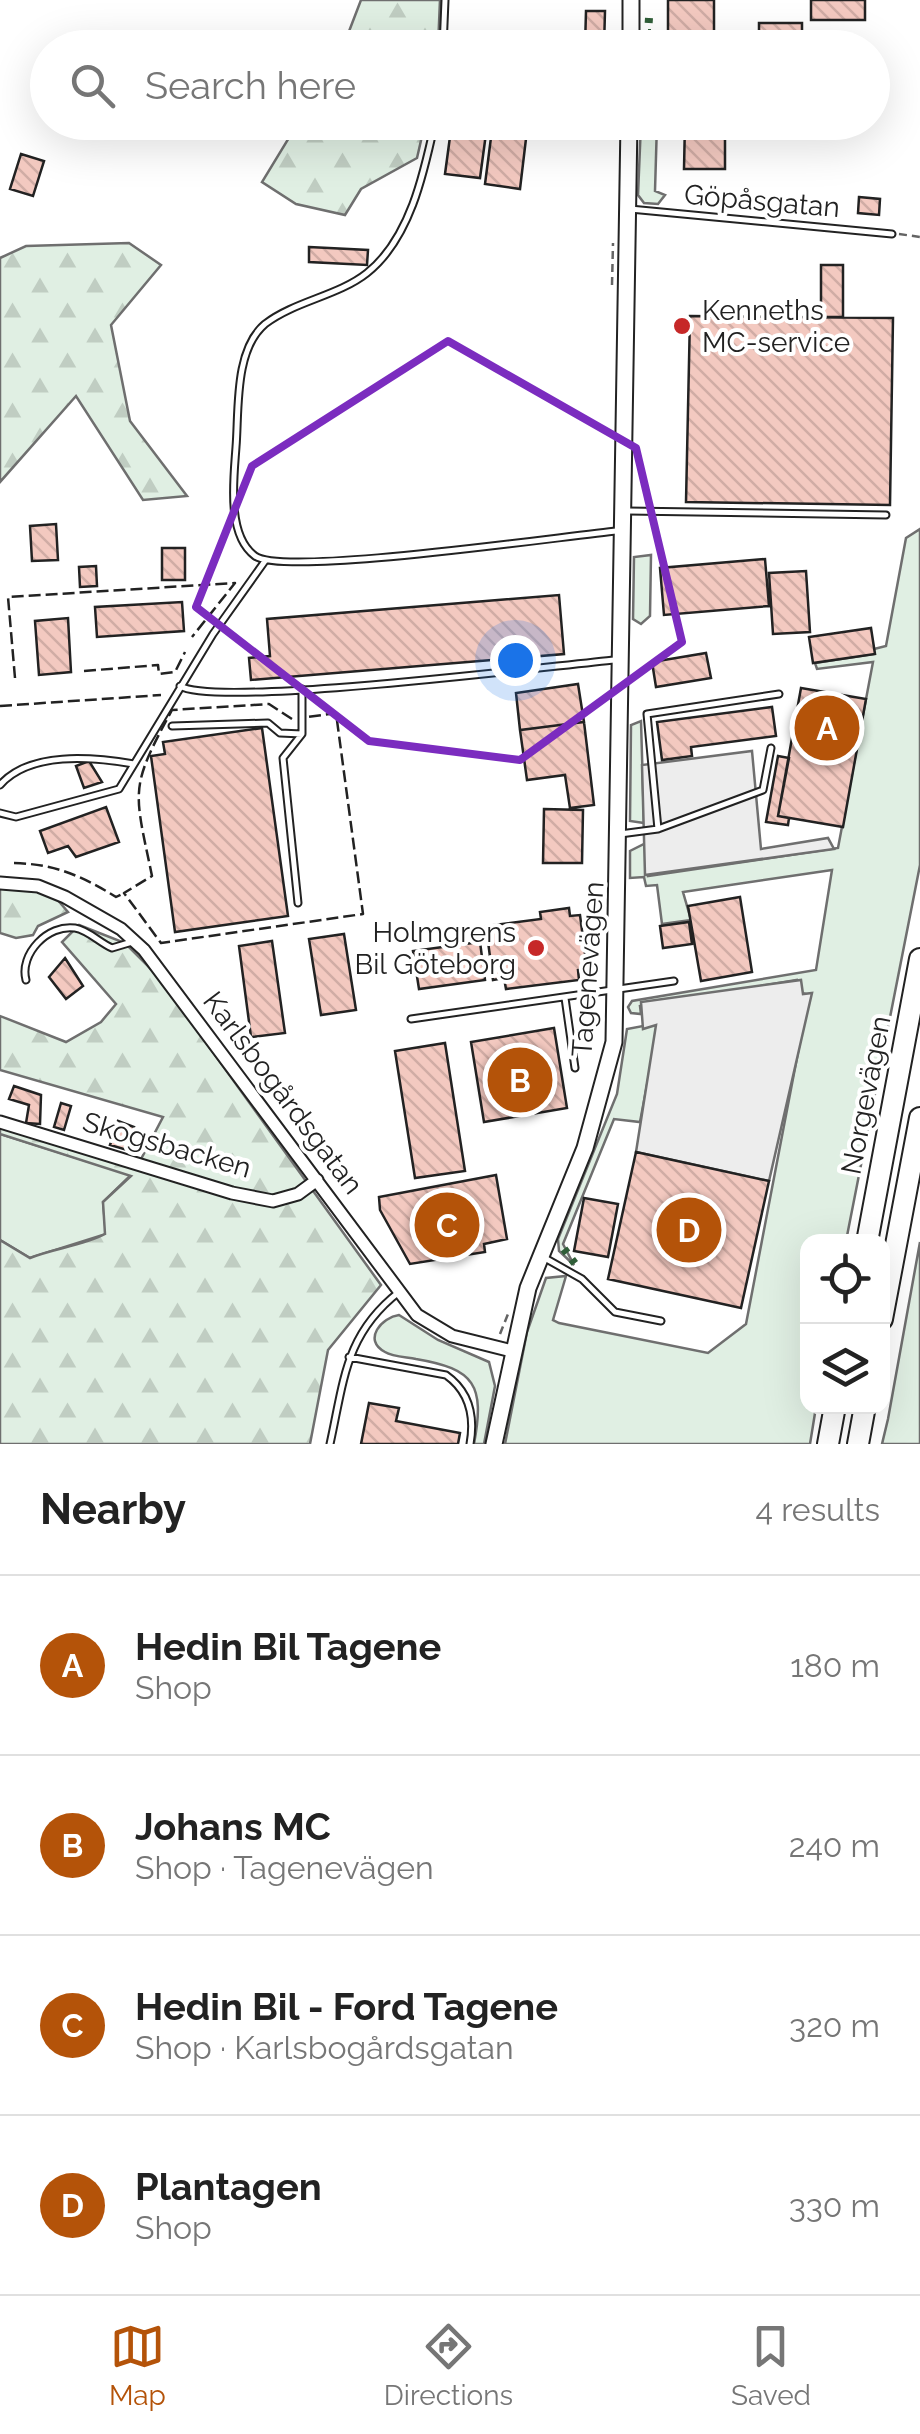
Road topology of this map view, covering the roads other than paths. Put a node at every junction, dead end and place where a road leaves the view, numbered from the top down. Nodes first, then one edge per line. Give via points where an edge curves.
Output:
1 (445, 0) edge
2 (631, 0) edge
3 (444, 30) edge
4 (630, 30) edge
5 (430, 140) edge
6 (629, 140) edge
7 (628, 209) junction
8 (892, 234) road end
9 (625, 511) junction
10 (886, 515) dead end
11 (625, 531) junction
12 (265, 562) junction
13 (623, 660) junction
14 (180, 686) junction
15 (302, 689) junction
16 (779, 694) dead end
17 (172, 726) dead end
18 (302, 734) junction
19 (771, 748) dead end
20 (134, 764) junction
21 (0, 785) edge
22 (0, 813) edge
23 (658, 829) junction
24 (620, 834) junction
25 (0, 883) edge
26 (298, 903) dead end
27 (134, 940) junction
28 (920, 959) edge
29 (26, 980) dead end
30 (674, 981) dead end
31 (617, 992) junction
32 (565, 998) junction
33 (410, 1020) dead end
34 (575, 1068) dead end
35 (920, 1118) edge
36 (0, 1122) edge
37 (918, 1139) edge
38 (317, 1180) junction
39 (868, 1234) edge
40 (540, 1256) junction
41 (890, 1279) edge
42 (399, 1292) junction
43 (661, 1321) dead end
44 (505, 1349) junction
45 (350, 1356) junction
46 (834, 1414) edge
47 (864, 1414) edge
48 (330, 1444) edge
49 (470, 1444) edge
50 (494, 1444) edge
51 (828, 1444) edge
52 (858, 1444) edge

1 - 3 lane
2 - 4 street
5 - 12 lane via 406,225 368,272 264,325 248,348 234,486 243,542
6 - 7 street, Tagenevägen
7 - 8 lane, Göpåsgatan
7 - 9 street, Tagenevägen
9 - 10 lane
9 - 11 street, Tagenevägen
11 - 12 lane via 376,558
11 - 13 street, Tagenevägen
12 - 14 lane
13 - 15 lane
13 - 24 street, Tagenevägen
14 - 15 lane via 216,693
14 - 20 lane
15 - 18 lane
16 - 23 lane via 647,714
17 - 18 lane via 268,722 280,734
18 - 26 lane via 283,758
19 - 23 lane via 763,790
20 - 21 lane via 30,763
20 - 22 lane via 126,782 110,793 16,817
23 - 24 lane
24 - 31 street, Tagenevägen
25 - 27 street, Karlsbogårdsgatan via 66,897
27 - 29 lane via 112,948 65,928 34,945
27 - 38 street, Karlsbogårdsgatan
28 - 39 highway, Norgevägen
30 - 31 lane
31 - 32 lane
31 - 40 street, Tagenevägen via 602,1096
32 - 33 lane
32 - 34 lane
35 - 37 highway, Norgevägen
36 - 38 street, Skogsbacken via 273,1201
37 - 41 highway, Norgevägen
38 - 42 street, Karlsbogårdsgatan
40 - 43 lane via 582,1278 616,1312
40 - 44 street, Tagenevägen
42 - 44 street, Karlsbogårdsgatan via 434,1328
42 - 45 lane via 362,1327
44 - 50 street, Tagenevägen
45 - 48 lane
45 - 49 lane via 446,1375 458,1384 472,1416
46 - 51 highway
47 - 52 highway

